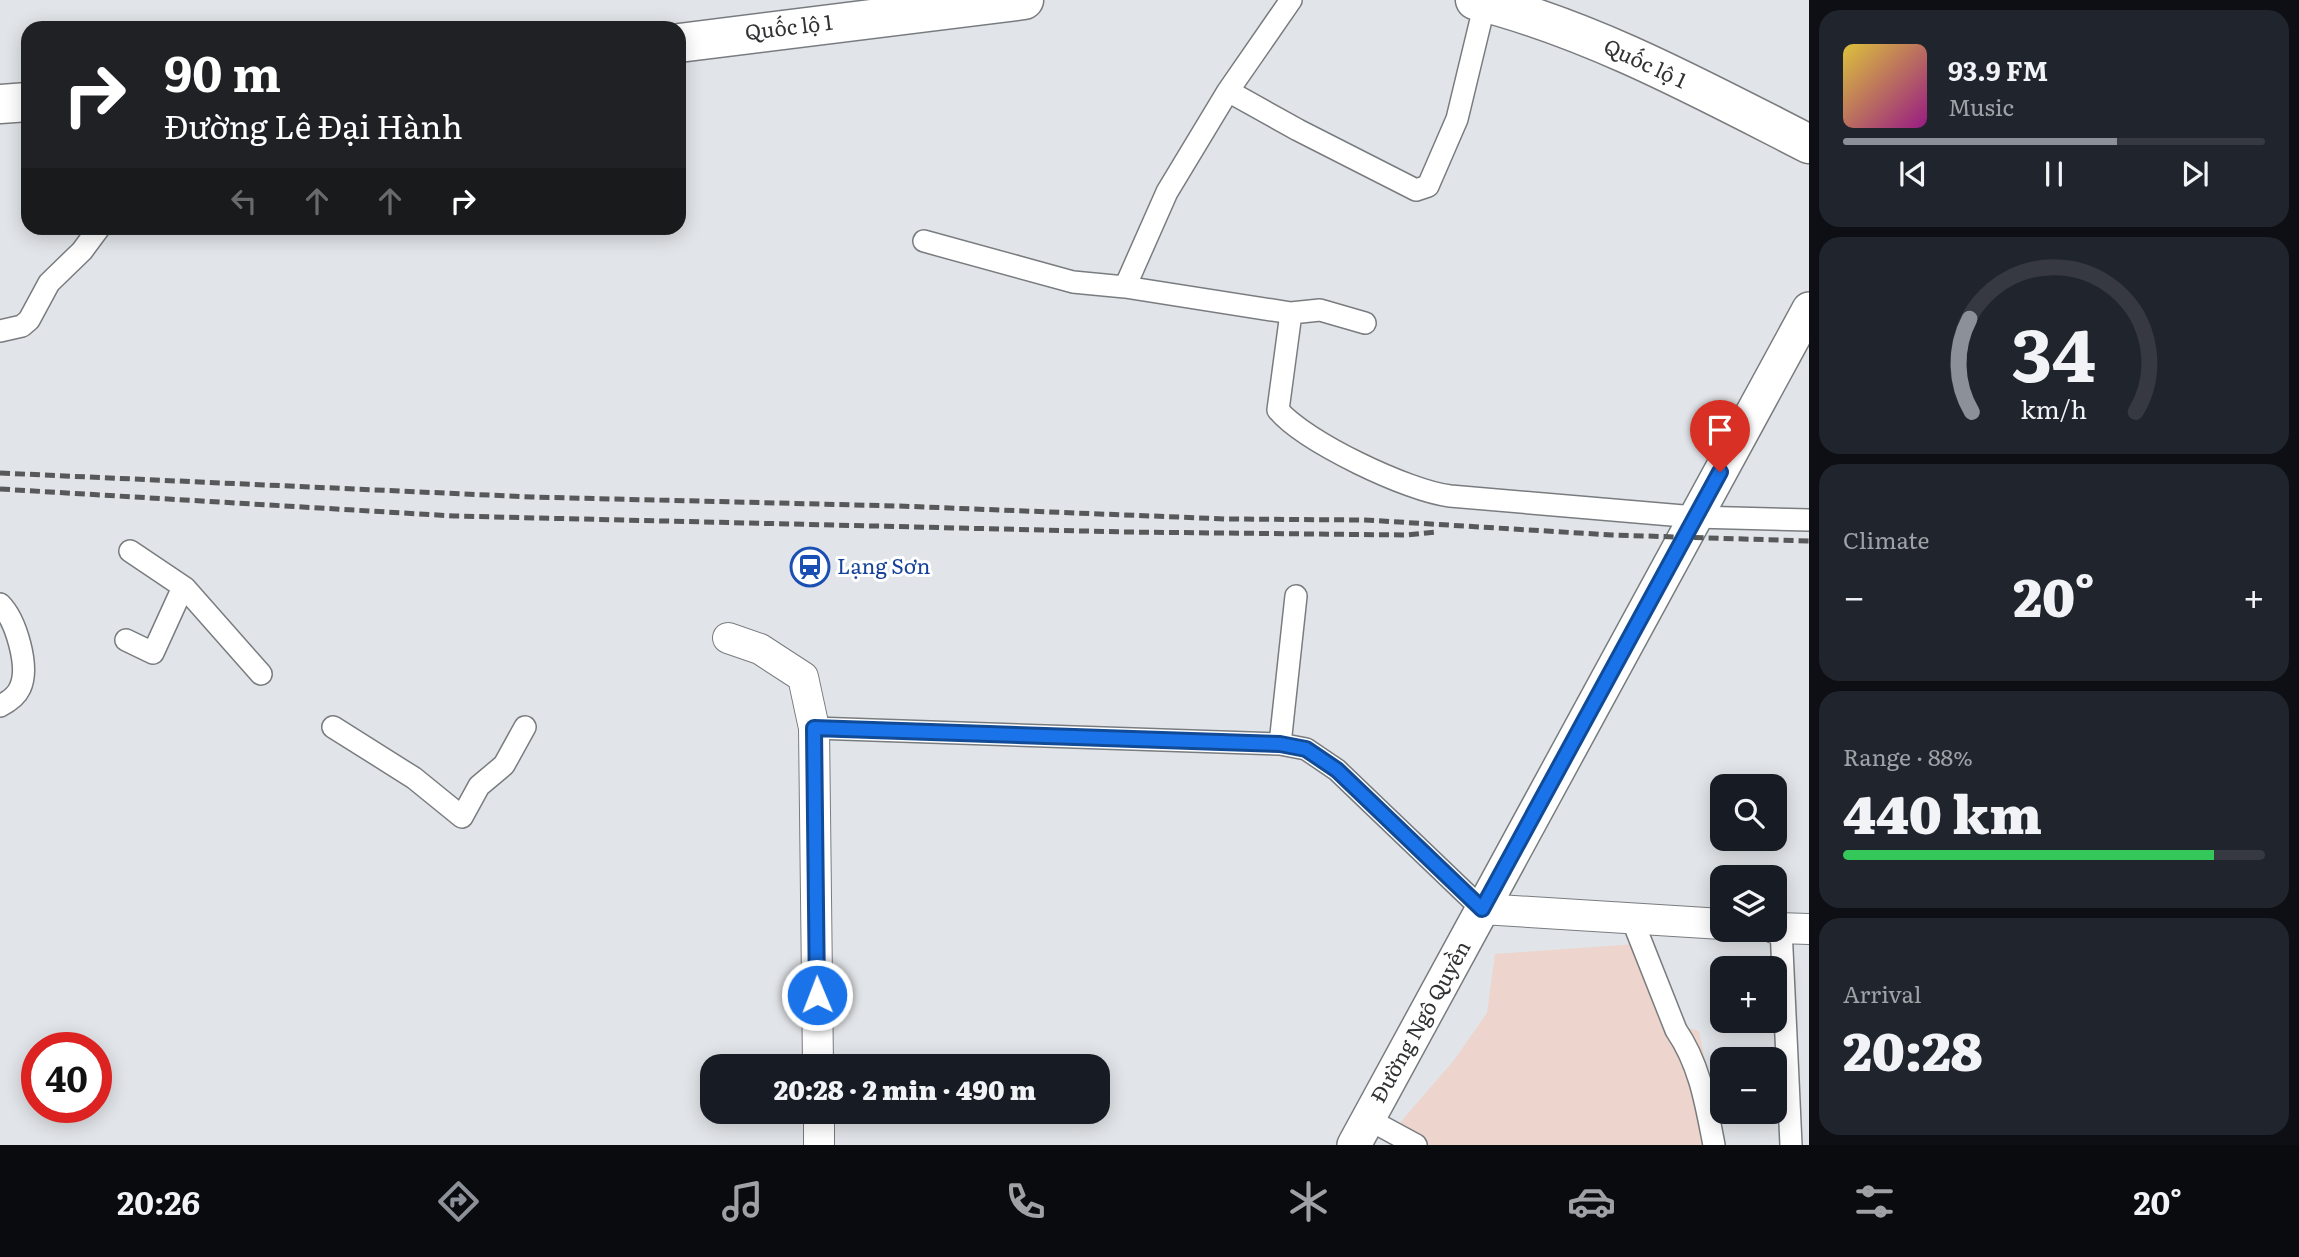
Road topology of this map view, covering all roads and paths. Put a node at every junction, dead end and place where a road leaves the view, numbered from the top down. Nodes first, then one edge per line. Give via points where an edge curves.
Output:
1 (1024, 0) edge
2 (1291, 0) edge
3 (1480, 1) edge
4 (686, 42) edge
5 (1228, 91) junction
6 (21, 102) edge
7 (0, 104) edge
8 (1809, 144) edge
9 (94, 235) edge
10 (924, 242) dead end
11 (1125, 287) junction
12 (1809, 309) edge
13 (1291, 313) junction
14 (1365, 323) dead end
15 (0, 331) edge
16 (1695, 517) junction
17 (1809, 520) edge
18 (130, 551) dead end
19 (185, 588) junction
20 (1296, 596) dead end
21 (0, 604) edge
22 (728, 638) dead end
23 (126, 639) dead end
24 (261, 674) dead end
25 (1, 706) edge
26 (333, 727) dead end
27 (525, 727) dead end
28 (814, 728) junction
29 (1280, 744) junction
30 (1482, 909) junction
31 (1632, 919) junction
32 (1710, 924) edge
33 (1788, 928) edge
34 (818, 1054) edge
35 (818, 1124) edge
36 (1361, 1132) edge
37 (819, 1145) edge
38 (1416, 1145) edge
39 (1714, 1145) edge
40 (1791, 1145) edge

1 - 4 highway, Quốc lộ 1
2 - 5 street
3 - 5 street via 1457,119 1428,186 1422,189 1356,161
3 - 8 highway, Quốc lộ 1 via 1652,65
5 - 11 street via 1167,192
6 - 7 highway
9 - 15 street via 49,283 29,320
10 - 11 street via 1073,282
11 - 13 street
12 - 16 main road, Đường Ngô Quyền
13 - 14 street via 1320,310
13 - 16 street via 1278,410 1340,454 1436,495
16 - 17 street
16 - 30 main road, Đường Ngô Quyền
18 - 19 street
19 - 23 street via 153,653
19 - 24 street
20 - 29 street
21 - 25 street via 13,626 23,666 21,686
22 - 28 street via 760,649 803,677
26 - 27 street via 414,778 462,817 479,786 504,765
28 - 29 street
28 - 34 street
29 - 30 street via 1306,749 1337,770
30 - 31 street
30 - 36 main road, Đường Ngô Quyền
31 - 32 street
31 - 39 street via 1676,1030 1699,1072
33 - 40 street
35 - 37 street
36 - 38 street

